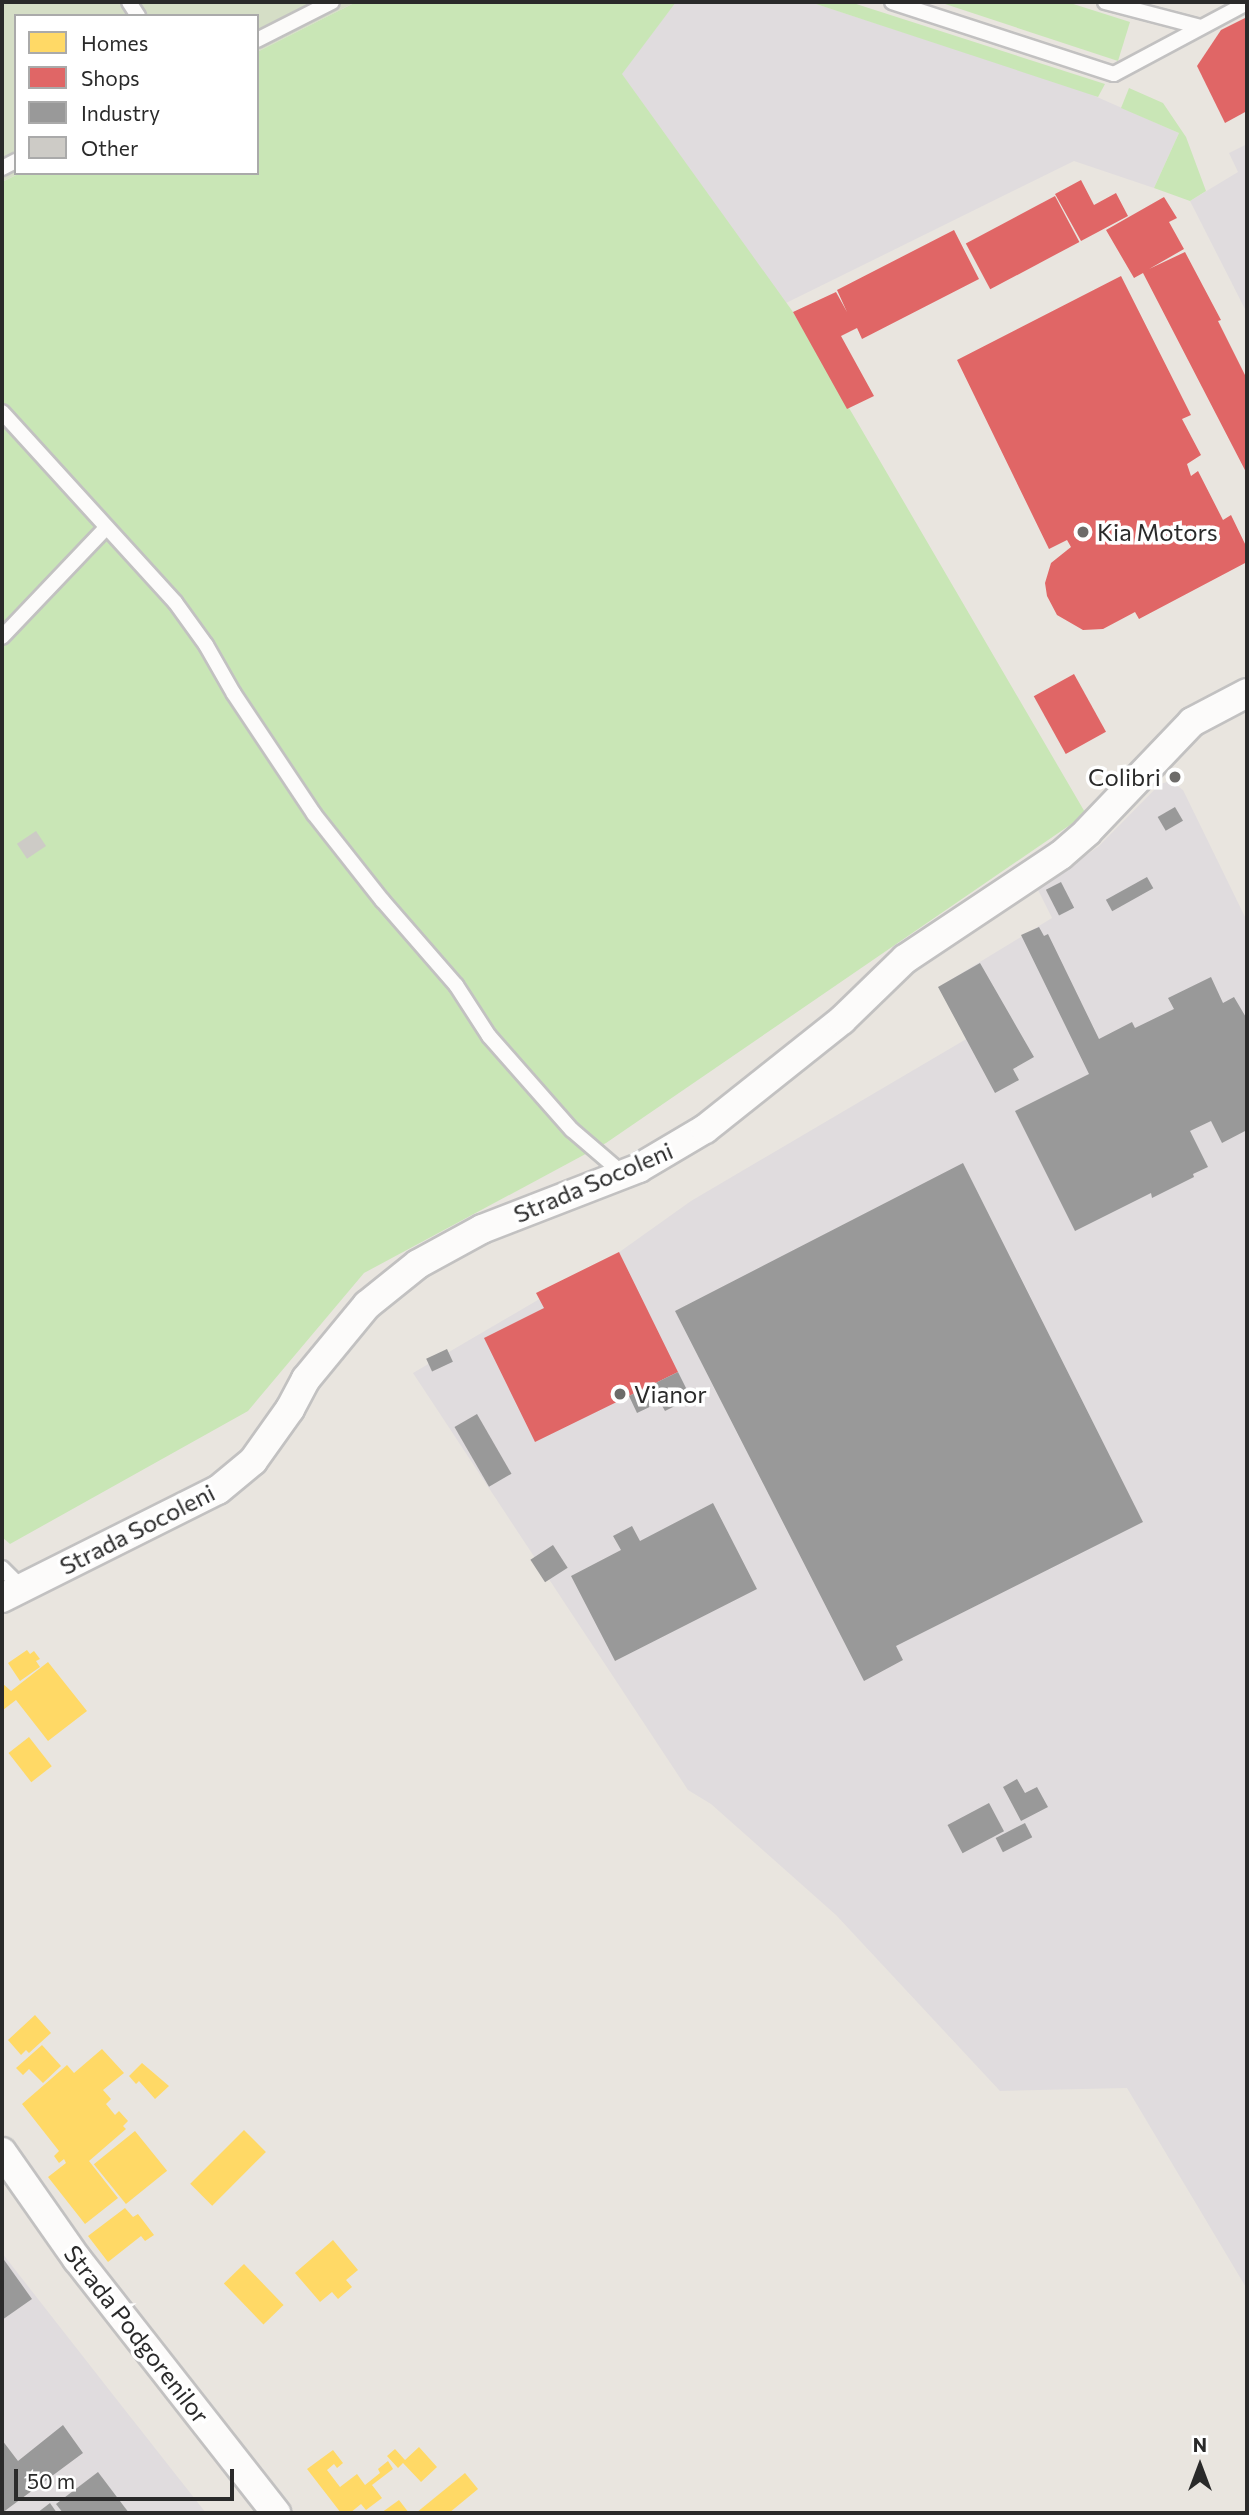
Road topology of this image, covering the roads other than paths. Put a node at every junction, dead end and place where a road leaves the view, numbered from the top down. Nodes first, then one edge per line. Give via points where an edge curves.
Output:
1 (332, 2) edge
2 (892, 2) edge
3 (1105, 2) edge
4 (1247, 3) edge
5 (1200, 27) junction
6 (259, 39) edge
7 (2, 412) edge
8 (105, 529) junction
9 (2, 637) edge
10 (1247, 693) edge
11 (622, 1174) junction
12 (2, 1568) edge
13 (12, 1593) edge
14 (2, 2152) edge
15 (276, 2513) edge

1 - 6 lane
2 - 5 lane via 1114,74
3 - 5 lane
4 - 5 lane
7 - 8 lane
8 - 9 lane
8 - 11 lane via 175,602 314,814 456,985 489,1036 572,1130
10 - 11 street, Strada Socoleni via 1192,722 1060,855 905,959 842,1020 739,1104 672,1150
11 - 13 street, Strada Socoleni via 482,1229 418,1264 367,1304 306,1379 253,1461 218,1490
12 - 13 lane
14 - 15 street, Strada Podgorenilor via 77,2259

